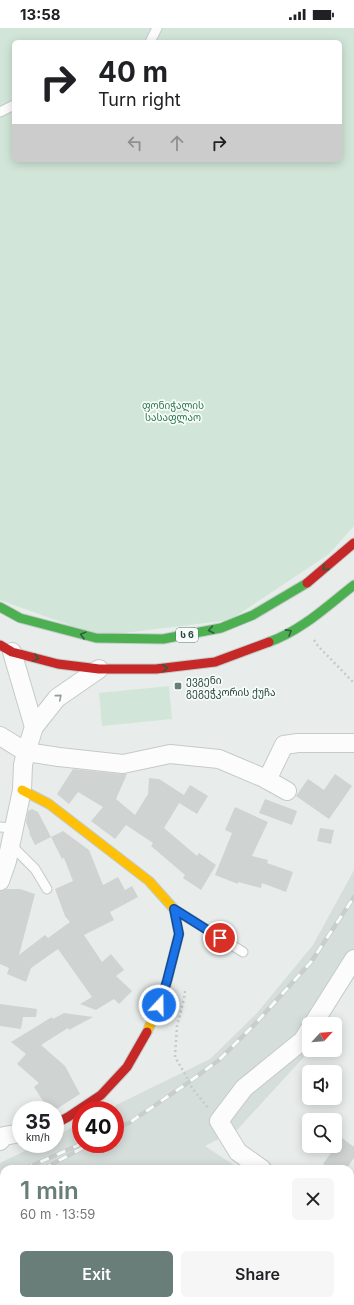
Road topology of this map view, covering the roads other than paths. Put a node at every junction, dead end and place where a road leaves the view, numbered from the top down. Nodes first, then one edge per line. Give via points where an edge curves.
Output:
1 (157, 28) edge
2 (151, 40) edge
3 (12, 106) edge
4 (0, 112) edge
5 (354, 542) edge
6 (354, 585) edge
7 (0, 607) edge
8 (6, 648) edge
9 (99, 669) junction
10 (34, 727) junction
11 (0, 736) edge
12 (354, 743) edge
13 (26, 752) junction
14 (267, 780) junction
15 (22, 790) junction
16 (287, 791) dead end
17 (8, 833) edge
18 (0, 881) edge
19 (47, 889) dead end
20 (174, 909) junction
21 (243, 952) dead end
22 (354, 959) edge
23 (317, 1017) edge
24 (302, 1041) edge
25 (64, 1119) edge
26 (256, 1165) edge

1 - 2 lane
3 - 4 lane
5 -> 7 main road, ს 6 via 310,581 253,615 221,628 163,639 96,638 20,618
9 -> 6 main road via 156,669 215,662 278,639 304,624
8 -> 9 main road via 58,664
8 - 10 street
10 -> 9 street via 57,698
10 - 13 street
11 - 13 street
12 - 14 street via 284,745
13 - 14 street via 123,764 170,754 219,759
13 - 15 street
14 - 16 street
15 - 17 street
15 - 20 main road via 49,804 149,881
17 - 18 street via 7,861
17 - 19 lane
20 - 21 lane
20 - 25 main road via 179,934 164,993 148,1029 127,1067 101,1095
22 - 23 street
24 - 26 street via 244,1088 219,1121 238,1152

